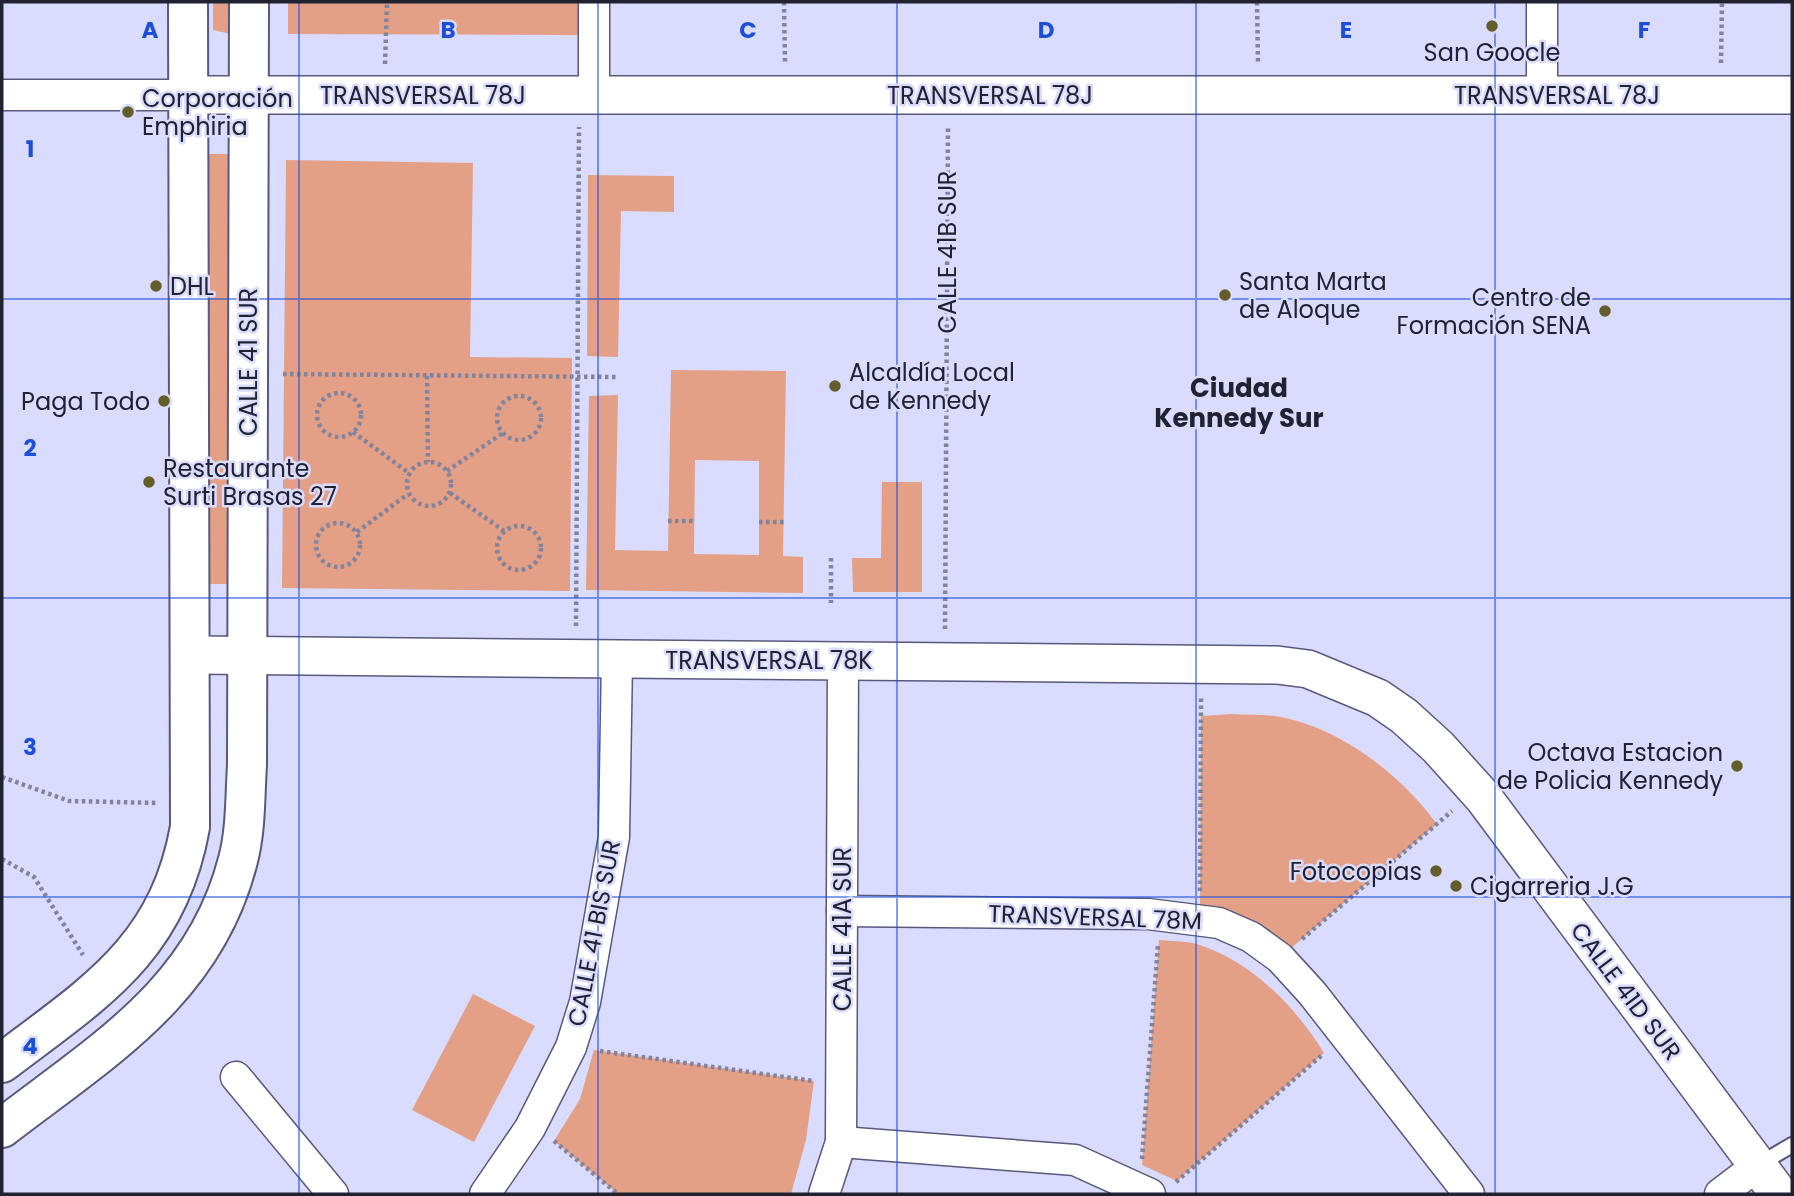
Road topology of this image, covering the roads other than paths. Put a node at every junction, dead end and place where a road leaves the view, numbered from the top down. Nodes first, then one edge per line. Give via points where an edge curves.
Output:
1 (188, 2) edge
2 (249, 2) edge
3 (594, 2) edge
4 (1542, 2) edge
5 (2, 95) edge
6 (188, 95) junction
7 (249, 95) junction
8 (587, 95) junction
9 (1542, 95) junction
10 (1792, 95) edge
11 (191, 654) junction
12 (248, 655) junction
13 (617, 659) junction
14 (843, 660) junction
15 (1345, 682) joint
16 (842, 911) junction
17 (2, 1063) edge
18 (236, 1077) dead end
19 (2, 1128) edge
20 (841, 1142) junction
21 (1792, 1145) edge
22 (1768, 1180) edge
23 (1153, 1190) edge
24 (333, 1194) edge
25 (485, 1194) edge
26 (824, 1194) edge
27 (1469, 1194) edge
28 (1720, 1194) edge

1 - 6 main road
2 - 7 main road, CALLE 41 SUR
3 - 8 street
4 - 9 street
5 - 6 street
6 - 7 street, TRANSVERSAL 78J
6 - 11 main road
7 - 8 street, TRANSVERSAL 78J
7 - 12 main road, CALLE 41 SUR
8 - 9 street, TRANSVERSAL 78J
9 - 10 street, TRANSVERSAL 78J
11 - 12 street, TRANSVERSAL 78K
11 - 17 main road via 192,804 184,860 175,886 129,960 103,986
12 - 13 street, TRANSVERSAL 78K
12 - 19 main road, CALLE 41 SUR via 247,765 239,858 204,945 166,996 135,1027
13 - 14 street, TRANSVERSAL 78K
13 - 25 street, CALLE 41 BIS SUR via 614,837 585,1002 571,1047 530,1128
14 - 15 street, TRANSVERSAL 78K via 1277,665 1308,669
14 - 16 street, CALLE 41A SUR
15 - 22 street, CALLE 41D SUR via 1404,716 1476,790
16 - 20 street, CALLE 41A SUR
16 - 27 street, TRANSVERSAL 78M via 1161,915 1219,923 1251,937 1280,958
18 - 24 street
20 - 23 street via 1075,1160
20 - 26 street, CALLE 41A SUR
21 - 22 lane
22 - 28 street

